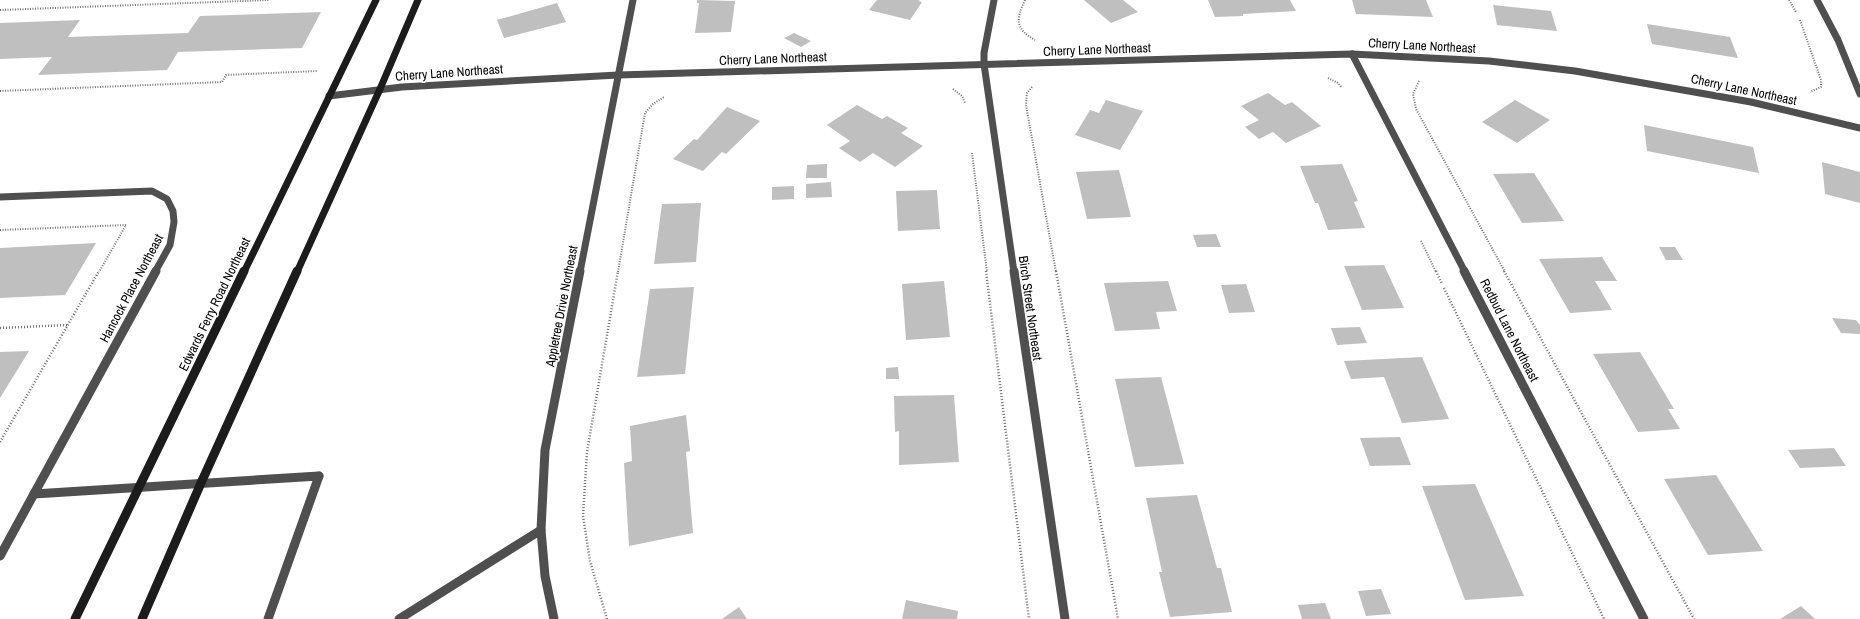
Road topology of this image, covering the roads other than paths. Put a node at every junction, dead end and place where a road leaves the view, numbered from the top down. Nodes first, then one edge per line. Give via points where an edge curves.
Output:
1 (376, 0) edge
2 (418, 0) edge
3 (633, 0) edge
4 (994, 0) edge
5 (1817, 0) edge
6 (1352, 54) junction
7 (984, 64) junction
8 (618, 75) junction
9 (380, 89) junction
10 (1860, 94) edge
11 (329, 96) junction
12 (1860, 128) edge
13 (0, 197) edge
14 (201, 483) junction
15 (138, 487) junction
16 (34, 494) junction
17 (541, 530) junction
18 (0, 556) edge
19 (75, 619) edge
20 (142, 619) edge
21 (268, 619) edge
22 (399, 619) edge
23 (554, 619) edge
24 (1065, 619) edge
25 (1644, 619) edge

1 - 11 main road, Edwards Ferry Road Northeast
2 - 9 main road
3 - 8 street, Appletree Drive Northeast
4 - 7 street, Birch Street Northeast
5 - 10 street via 1838,40
6 - 7 street, Cherry Lane Northeast
6 - 12 street, Cherry Lane Northeast via 1489,61 1575,71 1751,102
6 - 25 street, Redbud Lane Northeast
7 - 8 street, Cherry Lane Northeast
7 - 24 street, Birch Street Northeast
8 - 9 street, Cherry Lane Northeast
8 - 17 street, Appletree Drive Northeast via 545,450
9 - 11 street, Cherry Lane Northeast
9 - 14 main road
11 - 15 main road, Edwards Ferry Road Northeast
13 - 16 street, Hancock Place Northeast via 152,191 167,199 176,219 170,245
14 - 15 street
14 - 20 main road
14 - 21 street via 320,476
15 - 16 street
15 - 19 main road, Edwards Ferry Road Northeast
16 - 18 street, Hancock Place Northeast
17 - 22 street
17 - 23 street, Appletree Drive Northeast via 545,576

